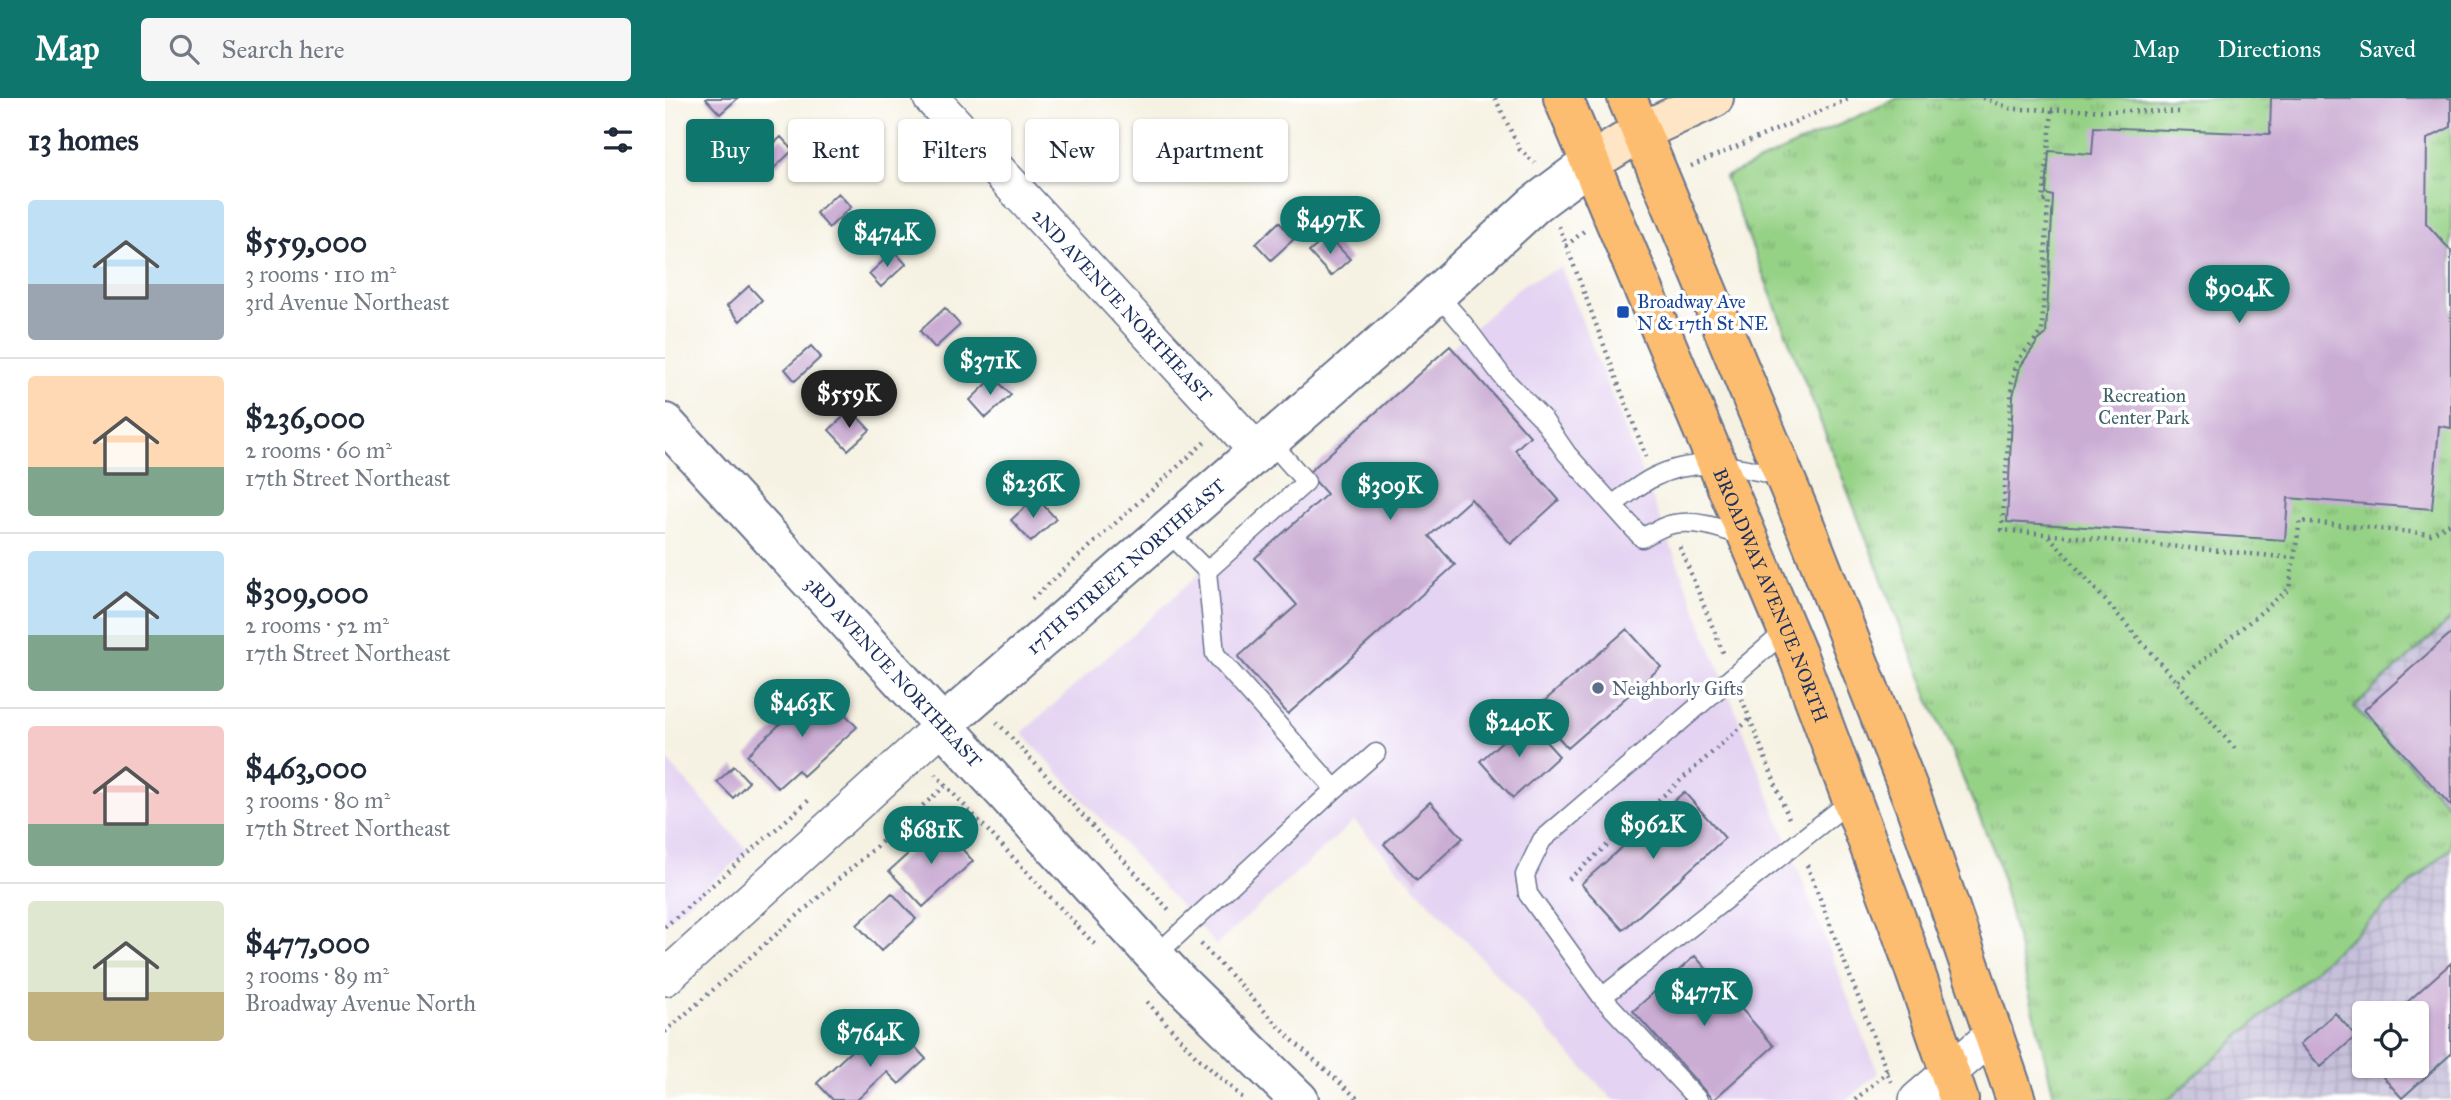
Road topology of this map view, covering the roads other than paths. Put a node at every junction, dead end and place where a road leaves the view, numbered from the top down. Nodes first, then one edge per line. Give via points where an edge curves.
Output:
1 (931, 98) edge
2 (1563, 98) edge
3 (1714, 98) edge
4 (1634, 115) edge
5 (1590, 163) junction
6 (1437, 294) junction
7 (665, 423) edge
8 (1263, 445) junction
9 (1718, 464) junction
10 (1785, 477) junction
11 (1613, 505) junction
12 (1166, 530) junction
13 (1749, 538) junction
14 (1207, 571) junction
15 (1787, 630) junction
16 (943, 725) junction
17 (1376, 753) dead end
18 (1335, 789) junction
19 (1853, 799) junction
20 (1155, 956) junction
21 (665, 978) edge
22 (1602, 997) junction
23 (1995, 1033) junction
24 (1955, 1085) edge
25 (1299, 1100) edge
26 (1698, 1100) edge
27 (1917, 1100) edge
28 (2016, 1100) edge

1 - 8 street, 2ND AVENUE NORTHEAST
2 - 5 main road, BROADWAY AVENUE NORTH
3 - 4 main road
4 - 5 main road
4 - 10 main road
5 - 6 street, 17TH STREET NORTHEAST via 1535,204
5 - 9 main road, BROADWAY AVENUE NORTH
6 - 8 street, 17TH STREET NORTHEAST
6 - 11 lane
7 - 16 street, 3RD AVENUE NORTHEAST
8 - 12 street, 17TH STREET NORTHEAST
8 - 14 lane via 1306,482
9 - 10 lane
9 - 11 lane via 1677,468 1653,477
9 - 13 main road, BROADWAY AVENUE NORTH
10 - 23 main road via 1914,803
11 - 13 lane via 1641,538 1671,524 1690,523
12 - 14 lane
12 - 16 street, 17TH STREET NORTHEAST
13 - 15 main road, BROADWAY AVENUE NORTH
14 - 18 lane via 1215,654
15 - 19 main road, BROADWAY AVENUE NORTH
15 - 22 lane via 1542,840 1525,875 1528,894
16 - 20 street, 3RD AVENUE NORTHEAST
16 - 21 street, 17TH STREET NORTHEAST
17 - 18 lane
18 - 20 lane
19 - 22 lane
19 - 24 main road, BROADWAY AVENUE NORTH
20 - 25 street, 3RD AVENUE NORTHEAST
22 - 26 lane
23 - 24 street
23 - 28 main road
24 - 27 street

